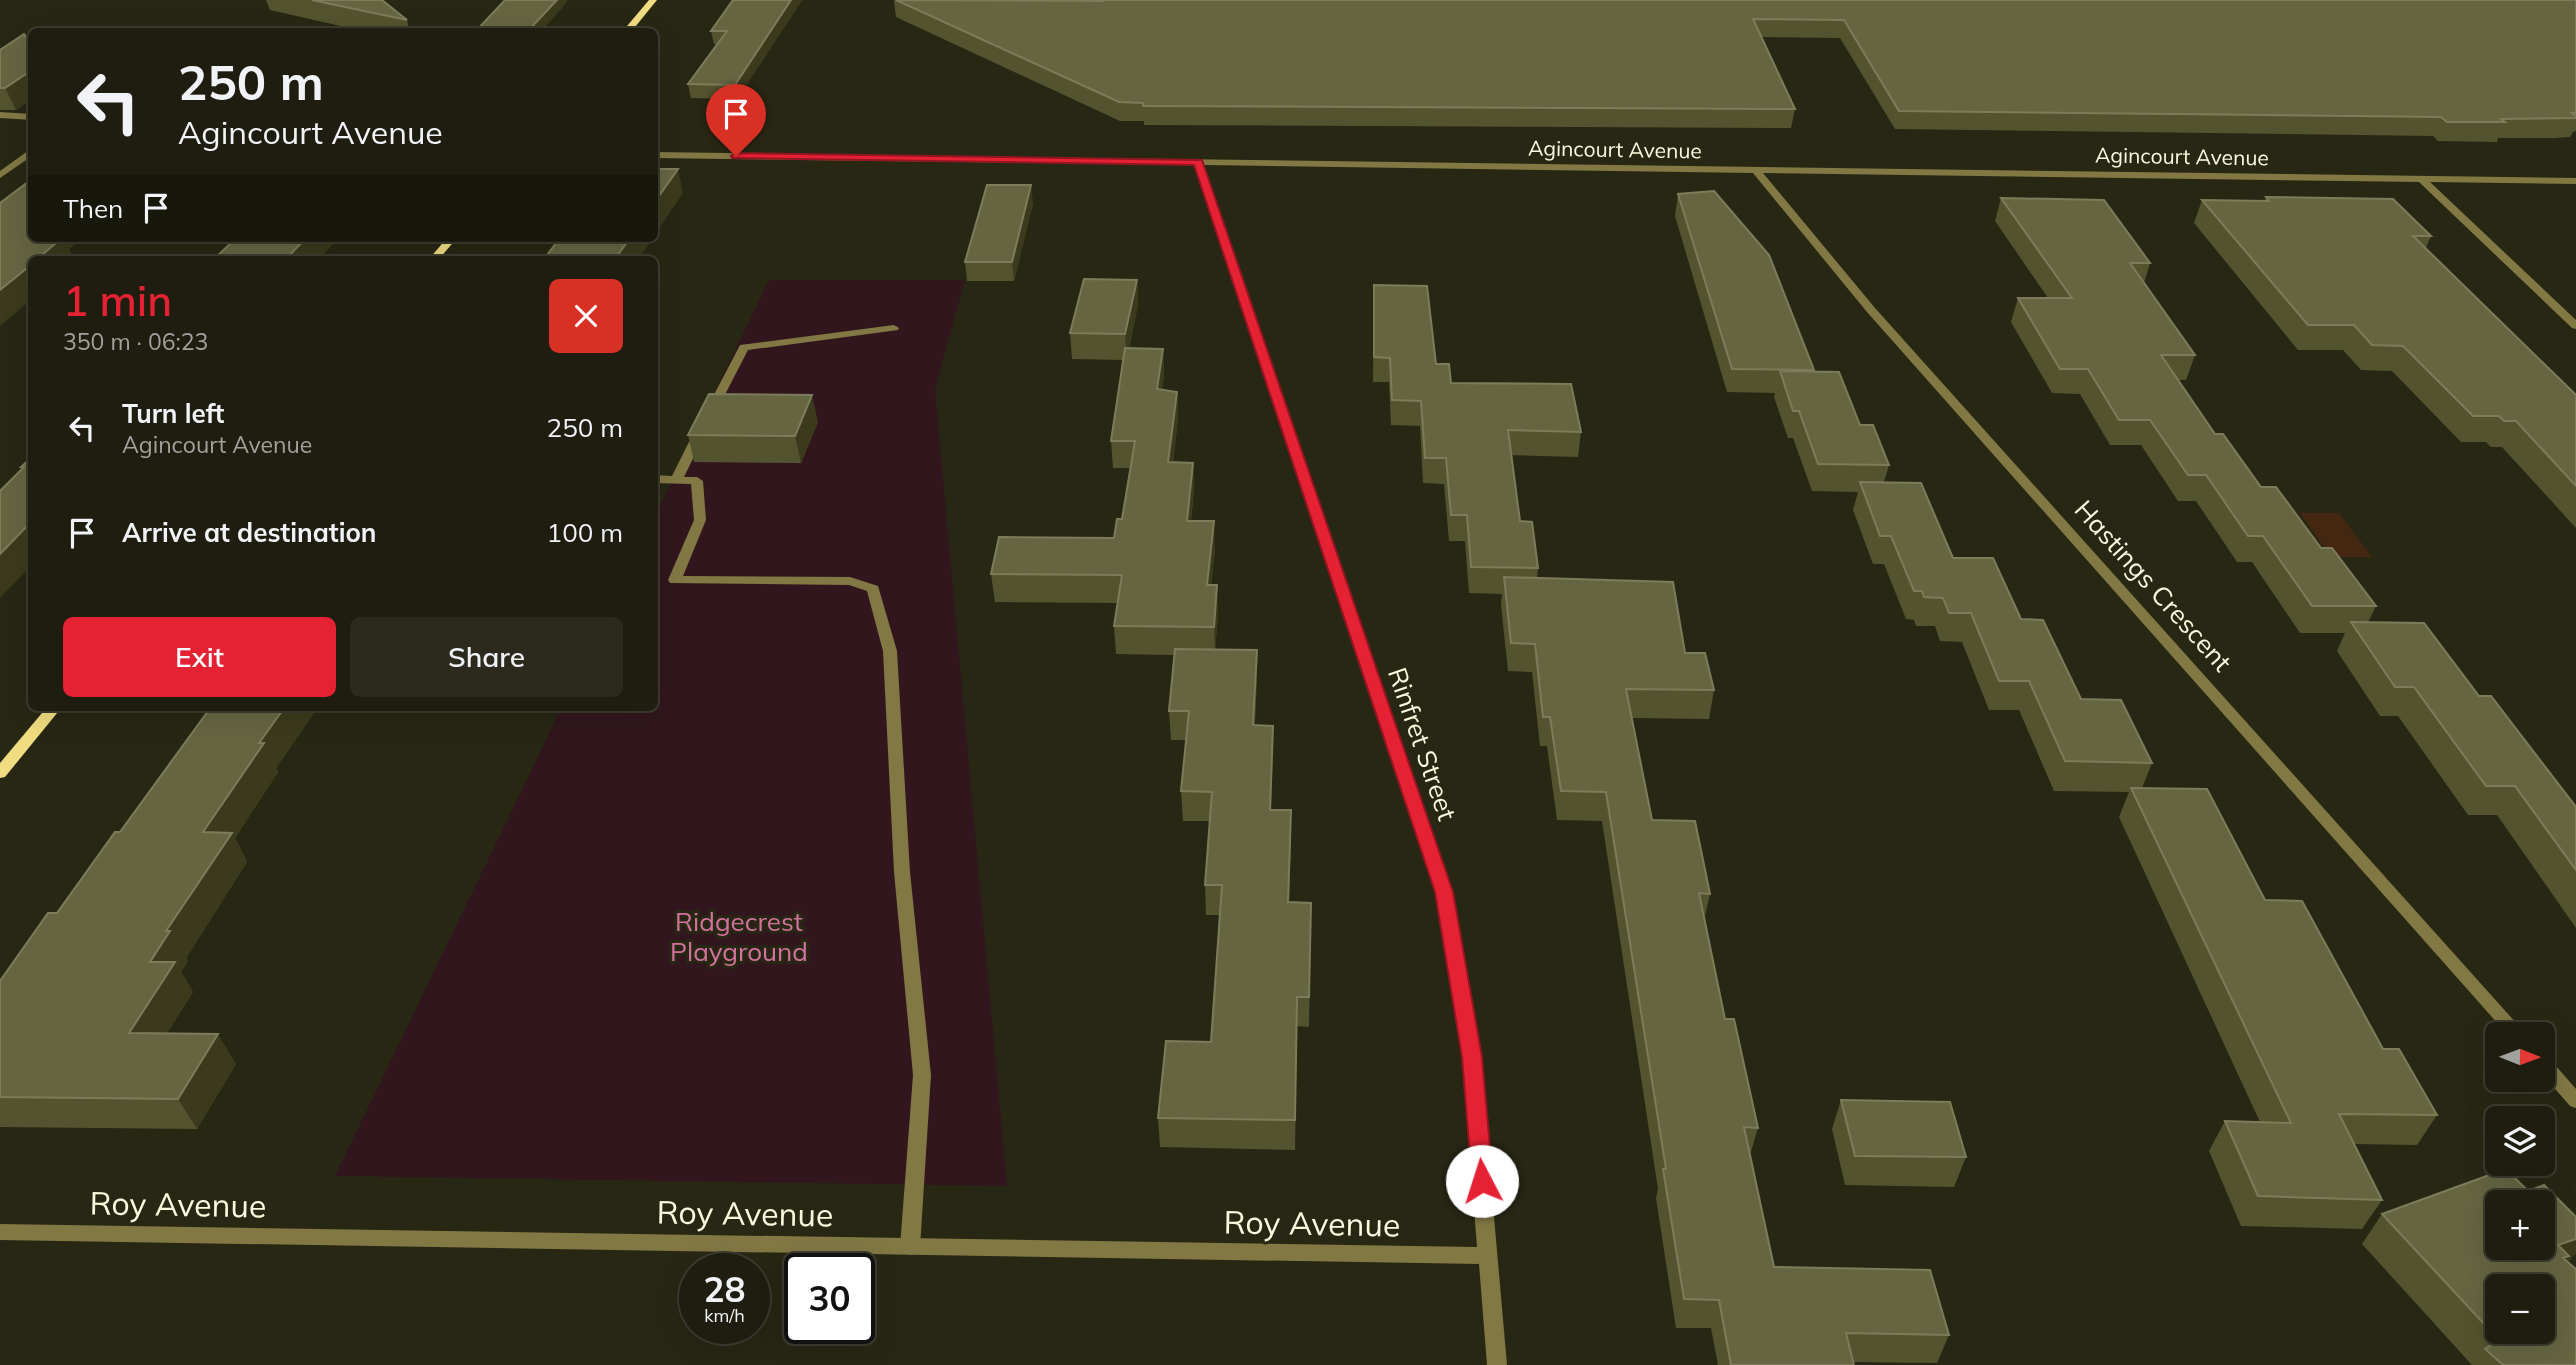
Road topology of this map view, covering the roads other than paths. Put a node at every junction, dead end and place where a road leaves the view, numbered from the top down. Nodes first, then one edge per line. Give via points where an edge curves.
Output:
1 (653, 0) edge
2 (629, 28) edge
3 (0, 115) edge
4 (28, 117) edge
5 (28, 154) edge
6 (658, 155) edge
7 (1198, 162) junction
8 (1755, 169) junction
9 (0, 175) edge
10 (2421, 178) junction
11 (2576, 181) edge
12 (449, 242) edge
13 (437, 256) edge
14 (2576, 326) edge
15 (894, 328) dead end
16 (658, 479) edge
17 (676, 480) junction
18 (52, 711) edge
19 (0, 773) edge
20 (2506, 1022) edge
21 (2555, 1077) edge
22 (2576, 1101) edge
23 (0, 1232) edge
24 (910, 1247) junction
25 (1489, 1256) junction
26 (1497, 1365) edge

1 - 2 street
3 - 4 street
5 - 9 street
6 - 7 street, Agincourt Avenue
7 - 8 street, Agincourt Avenue
7 - 25 street, Rinfret Street via 1444,892 1472,1057
8 - 10 street, Agincourt Avenue
8 - 20 street, Hastings Crescent via 1871,310
10 - 11 street, Agincourt Avenue
10 - 14 street
12 - 13 street
15 - 17 street via 744,347
16 - 17 street
17 - 24 street via 697,481 700,520 676,580 850,581 873,589 890,650 902,872 922,1075
18 - 19 street
21 - 22 street
23 - 24 street, Roy Avenue
24 - 25 street, Roy Avenue
25 - 26 street, Rinfret Street

